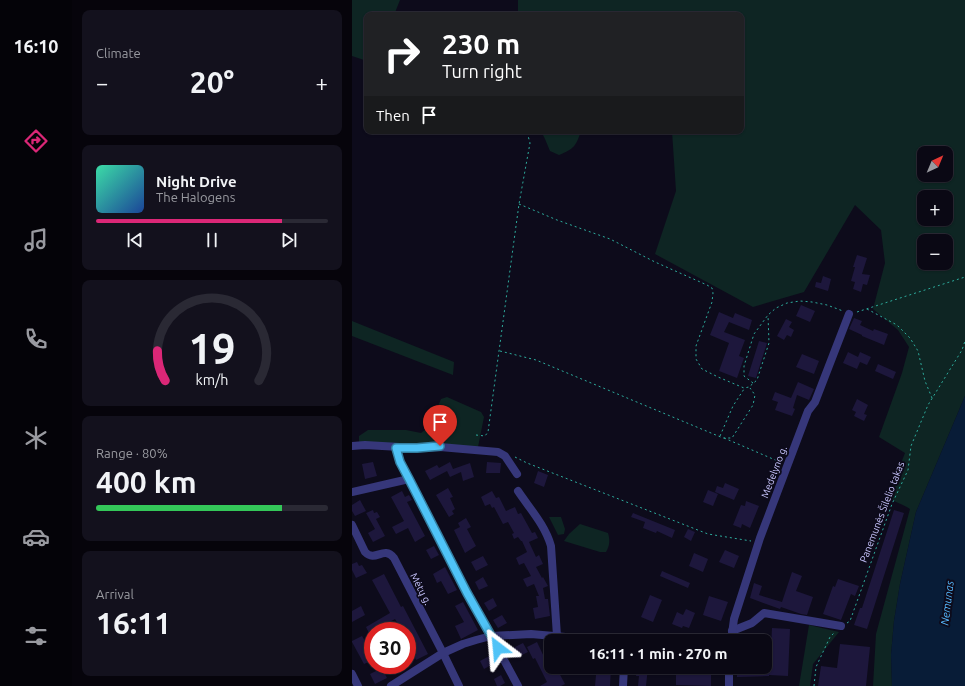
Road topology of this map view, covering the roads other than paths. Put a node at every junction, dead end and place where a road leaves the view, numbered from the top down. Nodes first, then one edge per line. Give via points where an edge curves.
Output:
1 (849, 314) road end
2 (352, 446) edge
3 (396, 448) junction
4 (517, 474) dead end
5 (409, 479) junction
6 (518, 491) dead end
7 (352, 492) edge
8 (352, 525) edge
9 (841, 626) road end
10 (732, 631) junction
11 (557, 634) edge
12 (732, 634) edge
13 (544, 635) edge
14 (491, 636) junction
15 (443, 654) junction
16 (352, 674) edge
17 (624, 674) edge
18 (729, 674) edge
19 (358, 686) edge
20 (391, 686) edge
21 (459, 686) edge
22 (518, 686) edge
23 (623, 686) edge
24 (729, 686) edge

1 - 10 street, Medelyno g. via 815,402 808,411 758,543
2 - 3 street
3 - 4 street via 440,446 498,452 505,456
3 - 5 street
5 - 7 street
5 - 14 street
6 - 11 street via 541,524 551,546
8 - 15 street, Mėtų g. via 369,556 388,553 394,558
9 - 10 street via 764,612 752,623
10 - 12 street, Medelyno g.
13 - 14 street
14 - 15 street via 463,644
14 - 22 street
15 - 20 street
15 - 21 street, Mėtų g.
16 - 19 street
17 - 23 street
18 - 24 street

